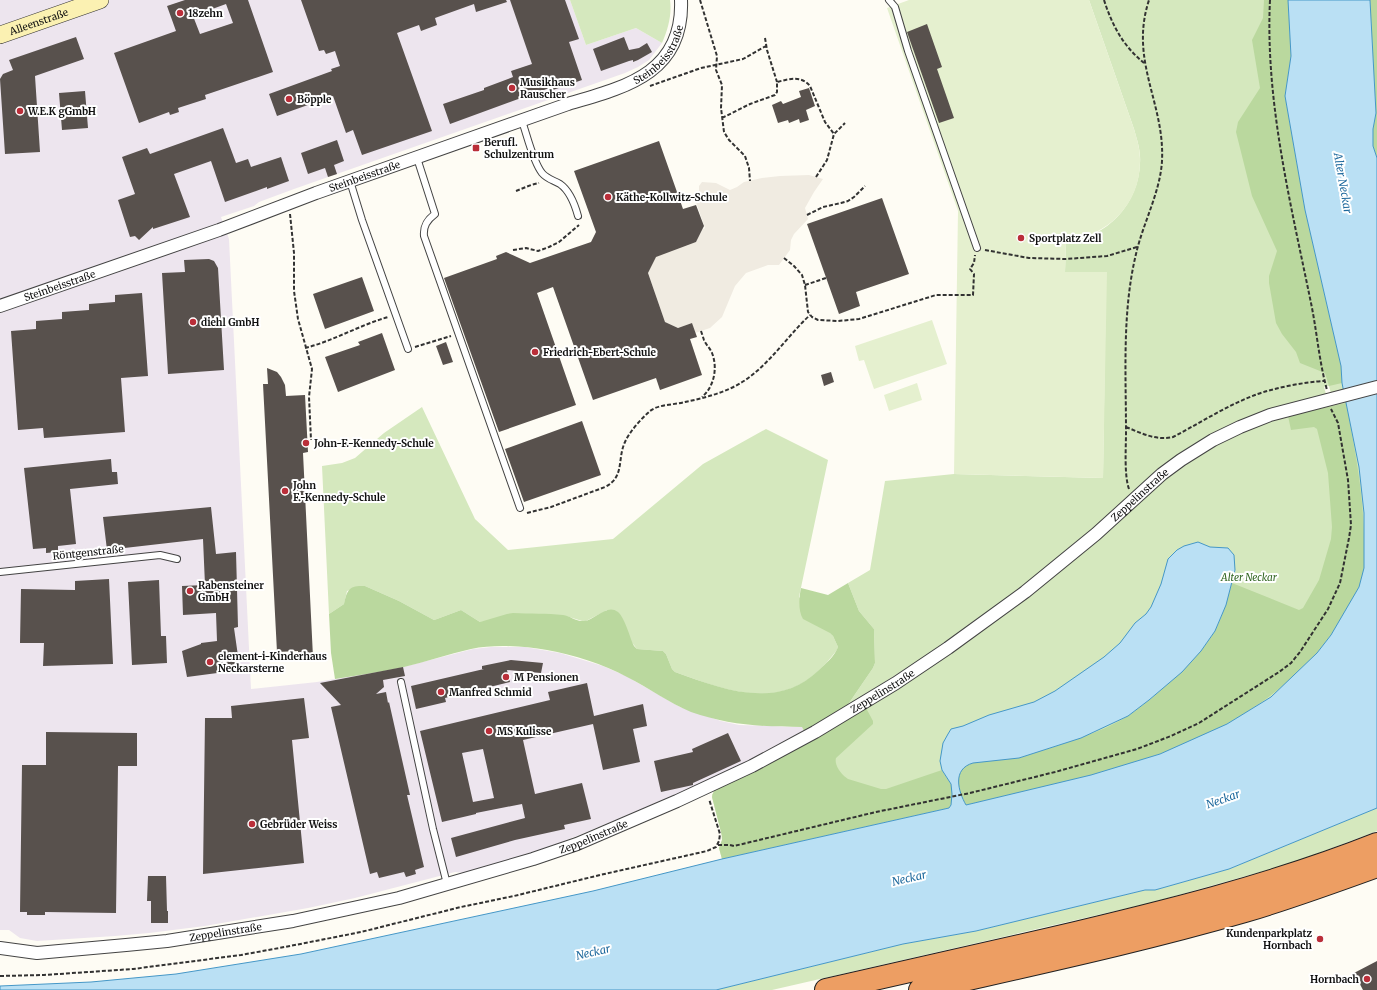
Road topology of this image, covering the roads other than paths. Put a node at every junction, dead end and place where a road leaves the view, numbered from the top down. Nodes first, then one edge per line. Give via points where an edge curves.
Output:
1 (100, 0) edge
2 (681, 0) edge
3 (890, 0) edge
4 (0, 35) edge
5 (522, 121) junction
6 (417, 158) junction
7 (350, 181) junction
8 (578, 216) road end
9 (977, 248) road end
10 (0, 306) edge
11 (408, 349) road end
12 (1377, 387) edge
13 (520, 508) road end
14 (177, 559) dead end
15 (0, 572) edge
16 (401, 682) dead end
17 (1377, 844) edge
18 (1377, 866) edge
19 (447, 884) junction
20 (0, 948) edge
21 (826, 990) edge
22 (920, 990) edge

1 - 4 street, Alleenstraße
2 - 5 street, Steinbeisstraße via 681,19 675,42 663,60 649,72 635,82
3 - 9 lane via 895,7 908,52
5 - 6 street, Steinbeisstraße
5 - 8 lane via 538,168 546,178 562,186 572,199
6 - 7 street, Steinbeisstraße
6 - 13 lane via 435,214 426,222 424,236
7 - 10 street, Steinbeisstraße
7 - 11 lane
12 - 19 street, Zeppelinstraße via 1270,415 1226,434 1192,453 1162,474 1025,592 922,666 815,732 752,766 677,802 563,849
14 - 15 lane, Röntgenstraße via 160,555
16 - 19 lane
17 - 21 highway via 1313,867 1171,910
18 - 22 highway via 1246,911 1180,929
19 - 20 street, Zeppelinstraße via 399,898 293,921 167,941 37,953

